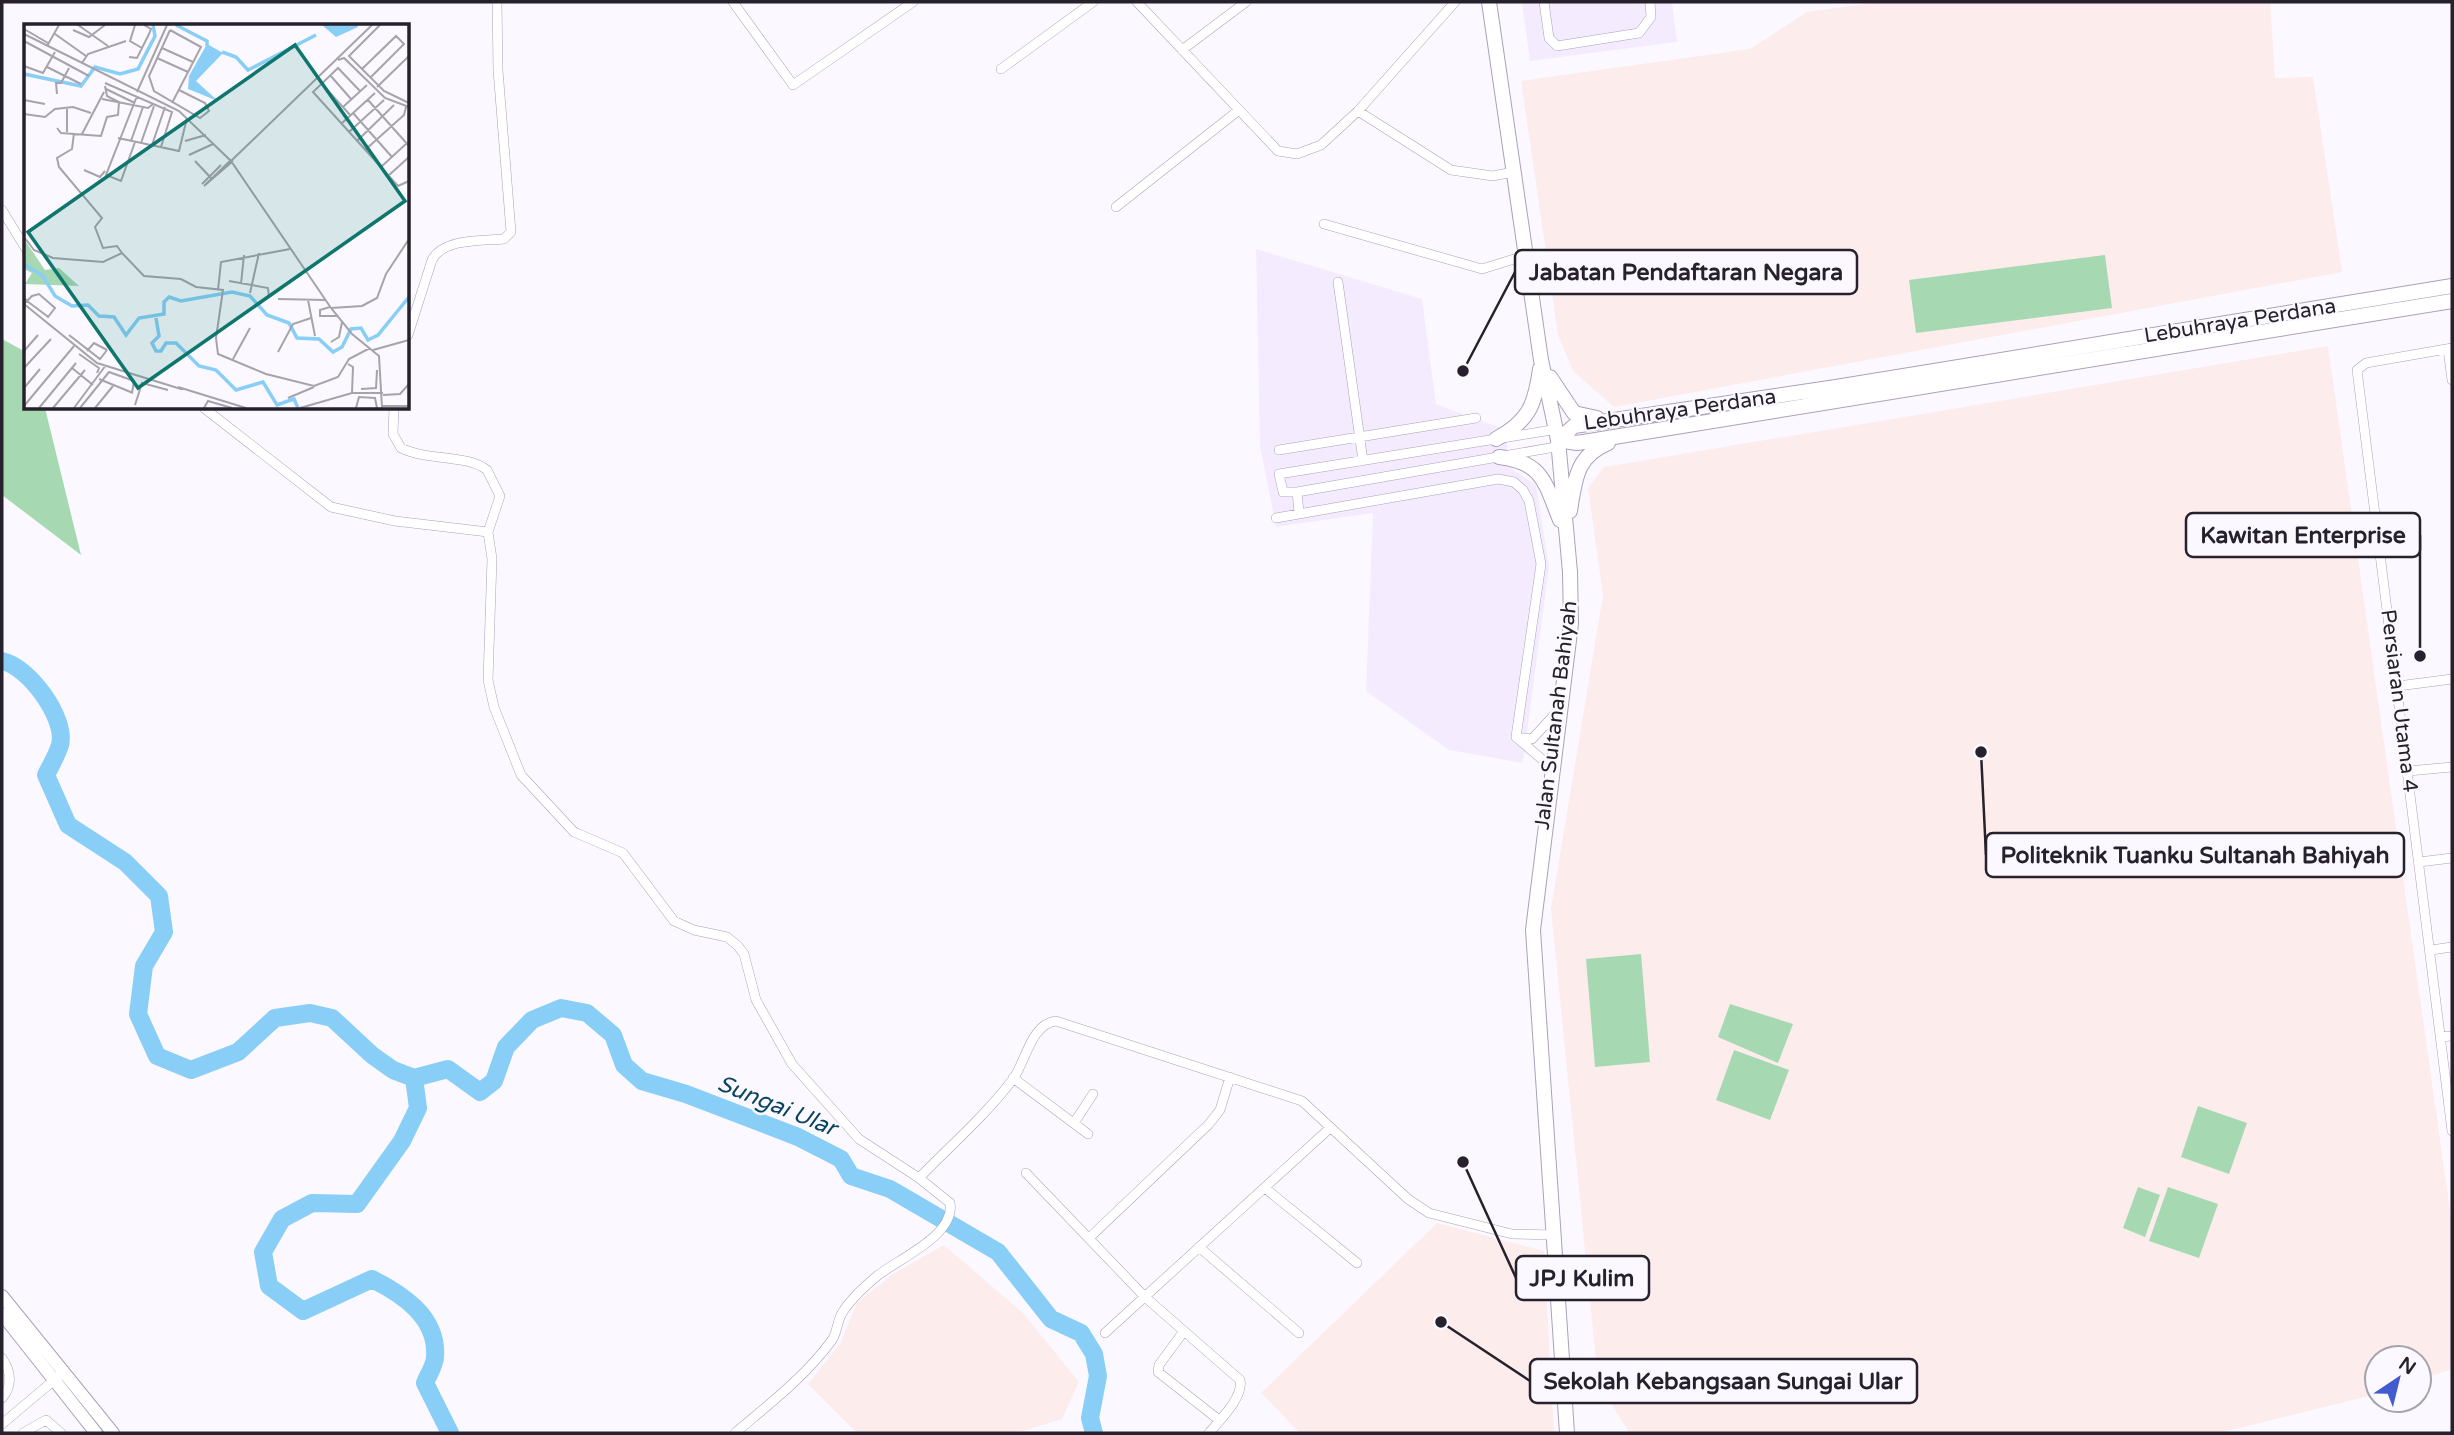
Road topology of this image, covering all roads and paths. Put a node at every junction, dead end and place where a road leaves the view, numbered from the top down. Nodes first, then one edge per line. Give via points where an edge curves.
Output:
1 (497, 2) edge
2 (733, 2) edge
3 (914, 2) edge
4 (1093, 2) edge
5 (1136, 2) edge
6 (1246, 2) edge
7 (1455, 2) edge
8 (1489, 2) edge
9 (1544, 2) edge
10 (1650, 2) edge
11 (1182, 50) junction
12 (1001, 69) dead end
13 (1239, 110) junction
14 (1358, 111) junction
15 (1513, 172) junction
16 (1116, 207) dead end
17 (2, 210) edge
18 (1324, 224) dead end
19 (24, 246) edge
20 (1527, 255) junction
21 (1338, 282) dead end
22 (2452, 286) edge
23 (2452, 301) edge
24 (410, 329) edge
25 (2450, 349) edge
26 (1541, 360) junction
27 (2452, 380) edge
28 (1836, 387) junction
29 (207, 410) edge
30 (394, 410) edge
31 (1786, 411) junction
32 (1661, 414) junction
33 (1476, 418) dead end
34 (1639, 425) junction
35 (1359, 438) junction
36 (1558, 438) junction
37 (1496, 439) junction
38 (1279, 450) dead end
39 (1499, 457) junction
40 (1363, 461) junction
41 (1297, 492) junction
42 (1299, 512) junction
43 (1276, 518) dead end
44 (488, 532) junction
45 (1566, 534) junction
46 (2452, 679) edge
47 (2398, 686) junction
48 (1558, 711) junction
49 (1517, 737) junction
50 (1550, 767) junction
51 (2452, 767) edge
52 (2408, 771) junction
53 (2452, 858) edge
54 (2419, 862) junction
55 (2452, 947) edge
56 (2431, 950) junction
57 (2452, 1036) edge
58 (2440, 1037) junction
59 (1230, 1077) junction
60 (1013, 1079) junction
61 (1093, 1094) dead end
62 (1074, 1123) junction
63 (2452, 1126) edge
64 (1330, 1128) junction
65 (1088, 1134) dead end
66 (1026, 1173) dead end
67 (919, 1178) junction
68 (1265, 1188) junction
69 (1554, 1236) junction
70 (1088, 1238) junction
71 (1199, 1247) junction
72 (1357, 1263) dead end
73 (2, 1296) edge
74 (1144, 1297) junction
75 (2, 1314) edge
76 (1184, 1331) junction
77 (1105, 1333) dead end
78 (1299, 1333) dead end
79 (2, 1358) edge
80 (59, 1377) junction
81 (2, 1398) edge
82 (1219, 1420) junction
83 (2, 1424) edge
84 (23, 1433) edge
85 (61, 1433) edge
86 (96, 1433) edge
87 (113, 1433) edge
88 (735, 1433) edge
89 (1209, 1433) edge
90 (1567, 1433) edge

1 - 24 street via 510,235 438,251
2 - 3 street via 793,85
4 - 12 street
5 - 11 street
6 - 11 street
7 - 14 street
8 - 15 main road, Jalan Sultanah Bahiyah
9 - 10 street via 1549,38 1557,46 1639,33 1651,17
11 - 13 street
13 - 14 street via 1278,151 1297,154 1321,145
13 - 16 street
14 - 15 street via 1451,170 1493,176
15 - 20 main road, Jalan Sultanah Bahiyah
17 - 19 street
18 - 20 street via 1482,269
20 - 26 main road, Jalan Sultanah Bahiyah
21 - 35 street
22 - 28 main road, Lebuhraya Perdana
23 - 31 main road, Lebuhraya Perdana
25 - 27 street
25 - 47 street, Persiaran Utama 4 via 2366,362 2357,370
26 - 34 main road via 1574,412
26 - 36 main road, Jalan Sultanah Bahiyah
26 - 37 main road via 1531,408 1516,429
28 - 31 main road
28 - 32 main road, Lebuhraya Perdana
29 - 44 street via 331,507 395,521
30 - 44 street via 393,434 401,448 440,460 470,462 487,470 500,496
31 - 32 main road via 1756,408 1696,417
31 - 34 main road, Lebuhraya Perdana
32 - 34 main road, Lebuhraya Perdana
33 - 35 street
34 - 36 main road, Lebuhraya Perdana via 1577,443
34 - 36 main road, Lebuhraya Perdana via 1574,426
34 - 45 main road via 1581,462
35 - 38 street
35 - 40 street
36 - 37 street
36 - 39 street
36 - 45 main road, Jalan Sultanah Bahiyah
37 - 40 street
39 - 41 street
39 - 45 main road via 1518,459 1536,469
40 - 41 street via 1279,474 1283,492
41 - 42 street
42 - 43 street
42 - 49 street via 1499,479 1514,482 1523,490 1529,501 1541,573
44 - 67 street via 492,559 488,680 522,775 574,832 623,853 674,921 727,937 738,946 756,1000 792,1064 859,1139
45 - 48 main road, Jalan Sultanah Bahiyah via 1571,624
46 - 47 street
47 - 52 street, Persiaran Utama 4
48 - 49 street via 1532,739
48 - 50 main road, Jalan Sultanah Bahiyah
49 - 50 street
50 - 69 main road, Jalan Sultanah Bahiyah via 1533,930
51 - 52 street
52 - 54 street, Persiaran Utama 4
53 - 54 street
54 - 56 street, Persiaran Utama 4
55 - 56 street
56 - 58 street, Persiaran Utama 4
57 - 58 street
58 - 63 street, Persiaran Utama 4
59 - 60 street via 1056,1021 1038,1031
59 - 64 street via 1302,1101
59 - 70 street via 1220,1110 1209,1124
60 - 62 street
60 - 67 street
61 - 62 street
62 - 65 street
64 - 68 street
64 - 69 street via 1429,1213 1513,1234
66 - 70 street
67 - 88 street via 947,1198 950,1213 940,1230 861,1292 842,1314 834,1338 808,1368
68 - 71 street
68 - 72 street
69 - 90 main road, Jalan Sultanah Bahiyah
70 - 74 street
71 - 74 street
71 - 78 street
73 - 80 main road
74 - 76 street
74 - 77 street
75 - 80 main road
76 - 82 street via 1240,1380 1236,1398
76 - 82 street via 1158,1365 1158,1372
79 - 81 street via 10,1377
80 - 83 street
80 - 86 main road
80 - 87 main road
82 - 89 street
84 - 85 street via 46,1420

